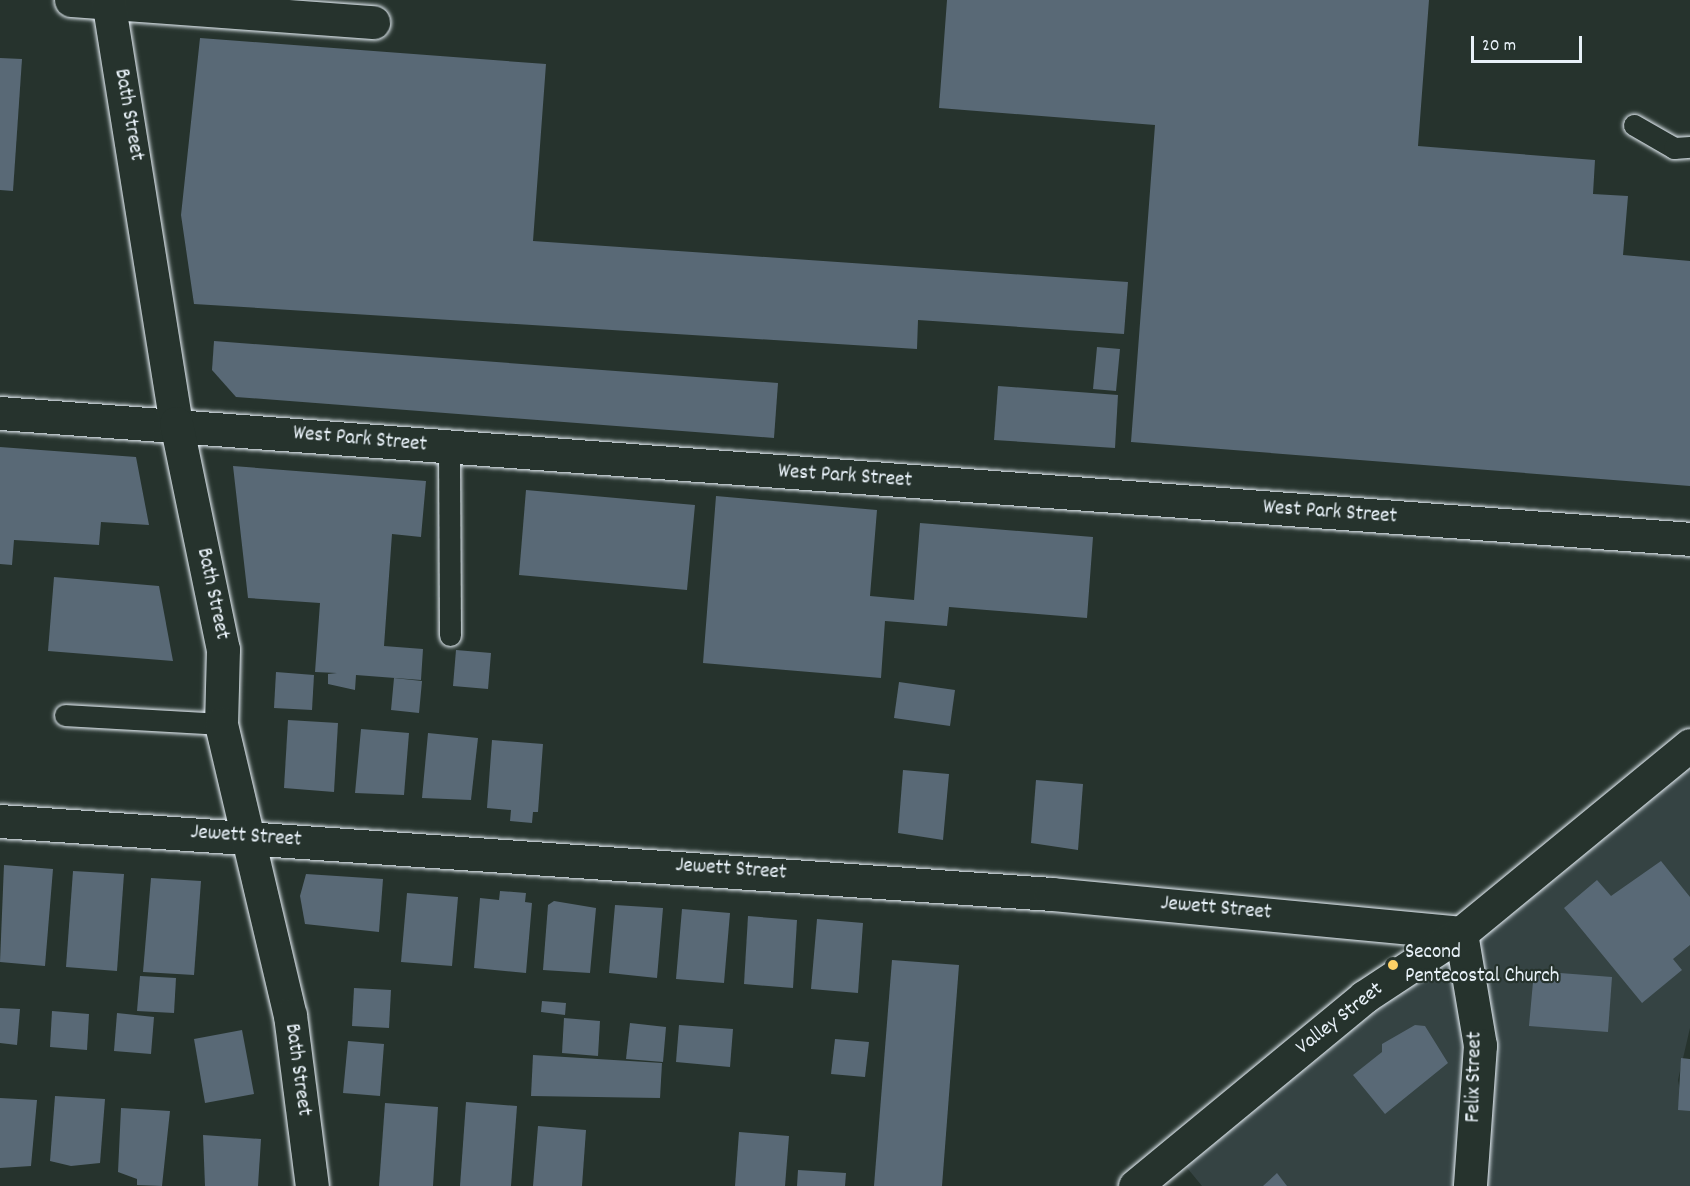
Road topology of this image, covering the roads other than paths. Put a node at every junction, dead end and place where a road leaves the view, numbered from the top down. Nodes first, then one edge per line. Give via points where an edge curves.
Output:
1 (71, 0) edge
2 (108, 2) edge
3 (373, 22) dead end
4 (1634, 125) dead end
5 (1690, 147) edge
6 (0, 413) edge
7 (176, 423) junction
8 (449, 447) junction
9 (1690, 539) edge
10 (450, 635) dead end
11 (65, 715) dead end
12 (221, 724) junction
13 (1690, 745) edge
14 (0, 821) edge
15 (247, 836) junction
16 (1461, 933) junction
17 (312, 1186) edge
18 (1135, 1186) edge
19 (1470, 1186) edge

1 - 2 street
2 - 3 street
2 - 7 street, Bath Street
4 - 5 lane via 1674,148
6 - 7 street, West Park Street
7 - 8 street, West Park Street
7 - 12 street, Bath Street via 224,649
8 - 9 street, West Park Street
8 - 10 lane
11 - 12 lane
12 - 15 street, Bath Street
13 - 16 street, Valley Street
14 - 15 street, Jewett Street
15 - 16 street, Jewett Street via 1040,893
15 - 17 street, Bath Street via 290,1015
16 - 18 street, Valley Street via 1364,997
16 - 19 street, Felix Street via 1480,1045

